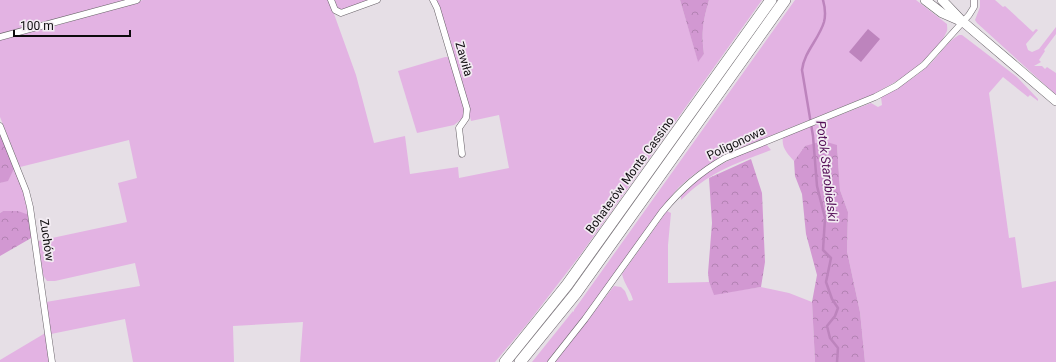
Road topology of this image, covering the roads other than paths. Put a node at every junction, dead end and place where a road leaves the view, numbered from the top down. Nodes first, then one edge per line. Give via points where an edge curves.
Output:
1 (137, 0) edge
2 (331, 0) edge
3 (377, 0) edge
4 (433, 0) edge
5 (771, 0) edge
6 (785, 0) edge
7 (926, 0) edge
8 (942, 0) edge
9 (974, 0) edge
10 (962, 21) junction
11 (0, 38) edge
12 (1056, 101) edge
13 (0, 126) edge
14 (462, 154) dead end
15 (52, 362) edge
16 (506, 362) edge
17 (520, 362) edge
18 (552, 362) edge

1 - 11 street
2 - 3 street via 335,10 341,13
4 - 14 street, Zawiła via 468,109 466,118 458,128
5 - 16 highway, Bohaterów Monte Cassino via 567,285
6 - 17 highway, Bohaterów Monte Cassino via 576,293
7 - 10 street via 942,13
8 - 10 street
9 - 10 street, Poligonowa via 973,9
10 - 12 street
10 - 18 street, Poligonowa via 932,56 905,80 875,97 725,158 690,182 662,212
13 - 15 street, Zuchów via 30,206

